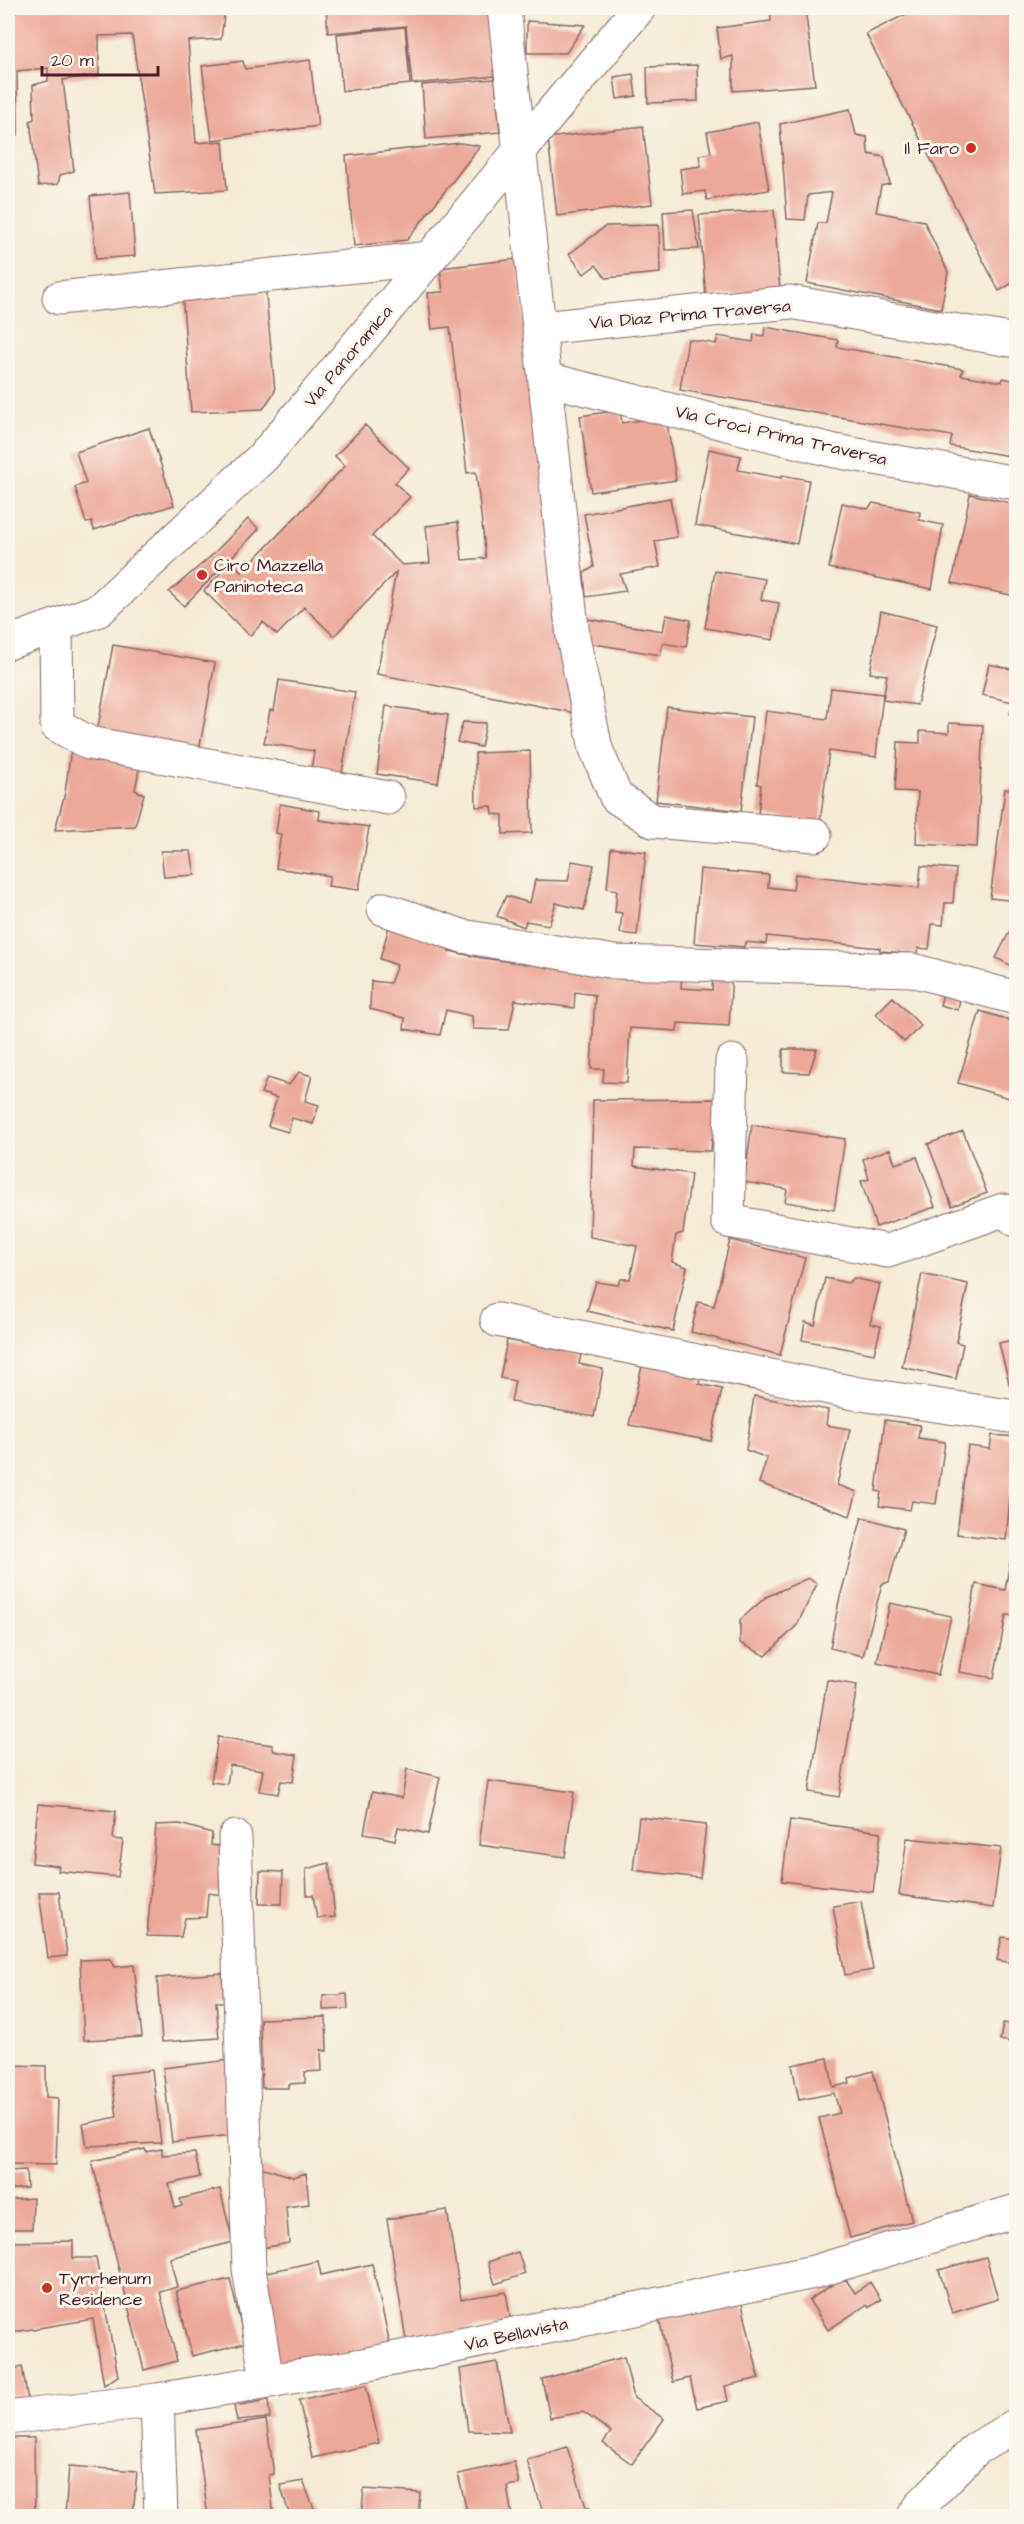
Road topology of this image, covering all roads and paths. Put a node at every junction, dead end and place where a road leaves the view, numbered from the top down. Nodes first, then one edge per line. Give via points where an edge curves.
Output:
1 (504, 8) edge
2 (639, 8) edge
3 (519, 152) junction
4 (430, 258) junction
5 (59, 298) dead end
6 (541, 328) junction
7 (1017, 341) edge
8 (546, 379) junction
9 (1017, 483) edge
10 (56, 626) junction
11 (8, 643) edge
12 (388, 798) dead end
13 (815, 835) dead end
14 (384, 909) dead end
15 (1017, 998) edge
16 (732, 1061) dead end
17 (1017, 1220) edge
18 (497, 1320) dead end
19 (1017, 1418) edge
20 (235, 1837) dead end
21 (1017, 2211) edge
22 (267, 2381) junction
23 (157, 2400) junction
24 (8, 2418) edge
25 (1017, 2426) edge
26 (161, 2517) edge
27 (914, 2517) edge

1 - 3 street
2 - 3 street, Via Panoramica
3 - 4 street, Via Panoramica
3 - 6 street
4 - 5 street
4 - 10 street, Via Panoramica via 264,456 99,610
6 - 7 street, Via Diaz Prima Traversa via 790,302
6 - 8 street
8 - 9 street, Via Croci Prima Traversa via 835,451
8 - 13 street via 573,637 596,749 616,797 653,821
10 - 11 street, Via Panoramica
10 - 12 street via 57,725 89,743
14 - 15 street via 462,936 615,962 912,970
16 - 17 street via 728,1221 888,1251 1003,1210
18 - 19 street via 855,1393
20 - 22 street via 249,2269
21 - 22 street, Via Bellavista via 814,2272 368,2364
22 - 23 street, Via Bellavista
23 - 24 street, Via Bellavista
23 - 26 street
25 - 27 street via 976,2449

